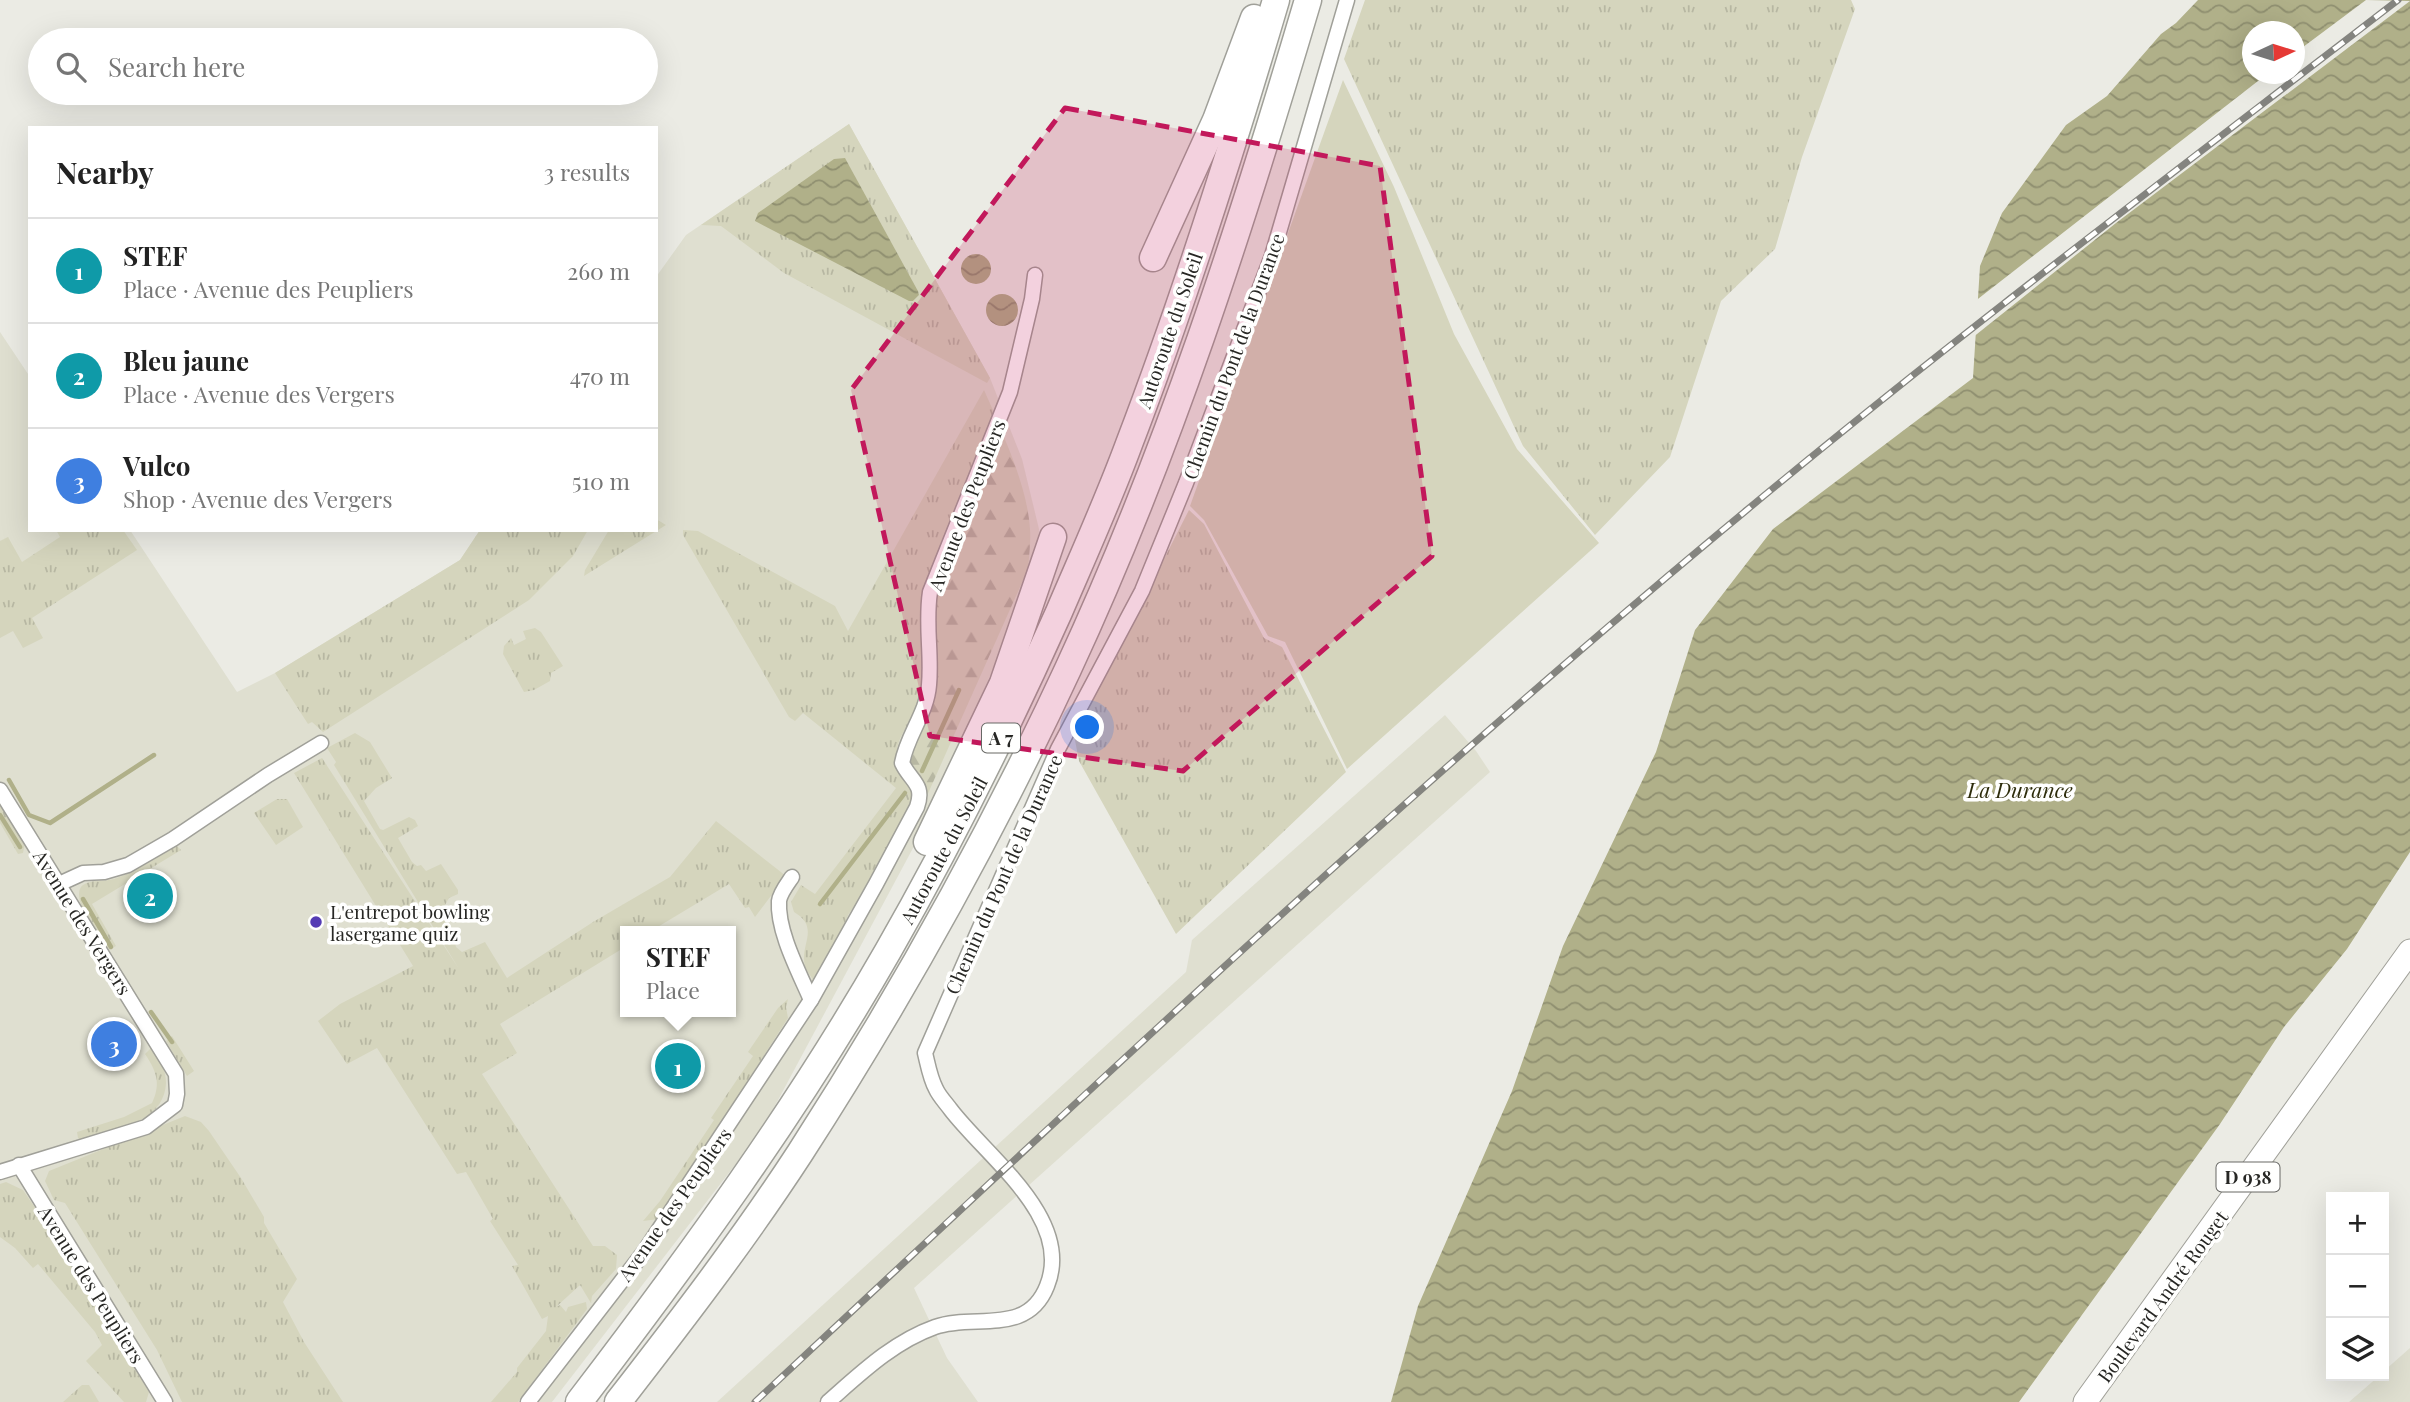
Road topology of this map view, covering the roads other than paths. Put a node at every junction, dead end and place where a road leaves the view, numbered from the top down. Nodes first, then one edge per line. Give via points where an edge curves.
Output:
1 (1261, 0) edge
2 (1276, 0) edge
3 (1308, 0) edge
4 (1348, 0) edge
5 (1153, 258) dead end
6 (1035, 275) dead end
7 (1053, 537) dead end
8 (321, 743) dead end
9 (0, 790) edge
10 (792, 877) dead end
11 (59, 884) junction
12 (2410, 951) edge
13 (811, 1000) junction
14 (793, 1107) junction
15 (19, 1165) junction
16 (0, 1172) edge
17 (165, 1402) edge
18 (528, 1402) edge
19 (579, 1402) edge
20 (618, 1402) edge
21 (828, 1402) edge
22 (2085, 1402) edge

1 - 5 highway via 1216,120
2 - 14 highway, Autoroute du Soleil / A 7 via 1170,331 1094,531 1024,691 958,822 888,952
3 - 20 highway, Autoroute du Soleil / A 7 via 1201,337 1119,550 1015,779 901,990 798,1156
4 - 21 street, Chemin du Pont de la Durance via 1272,256 1186,483 1142,591 1058,749 925,1053 936,1089 1027,1195 1046,1225 1052,1252 1048,1284 1025,1314 939,1325 903,1340
6 - 13 street, Avenue des Peupliers via 1010,392 930,592 929,685 902,763 921,796
7 - 14 highway via 1003,683 939,820 813,1055
8 - 11 street via 128,865 83,873
9 - 11 street, Avenue des Vergers
10 - 13 street via 779,898 780,912 785,938
11 - 15 street, Avenue des Vergers via 176,1074 177,1094 175,1105 146,1127
12 - 22 main road, Boulevard André Rouget / D 938
13 - 18 street, Avenue des Peupliers via 657,1232
14 - 19 highway, Autoroute du Soleil / A 7 via 674,1278
15 - 16 street
15 - 17 street, Avenue des Peupliers

